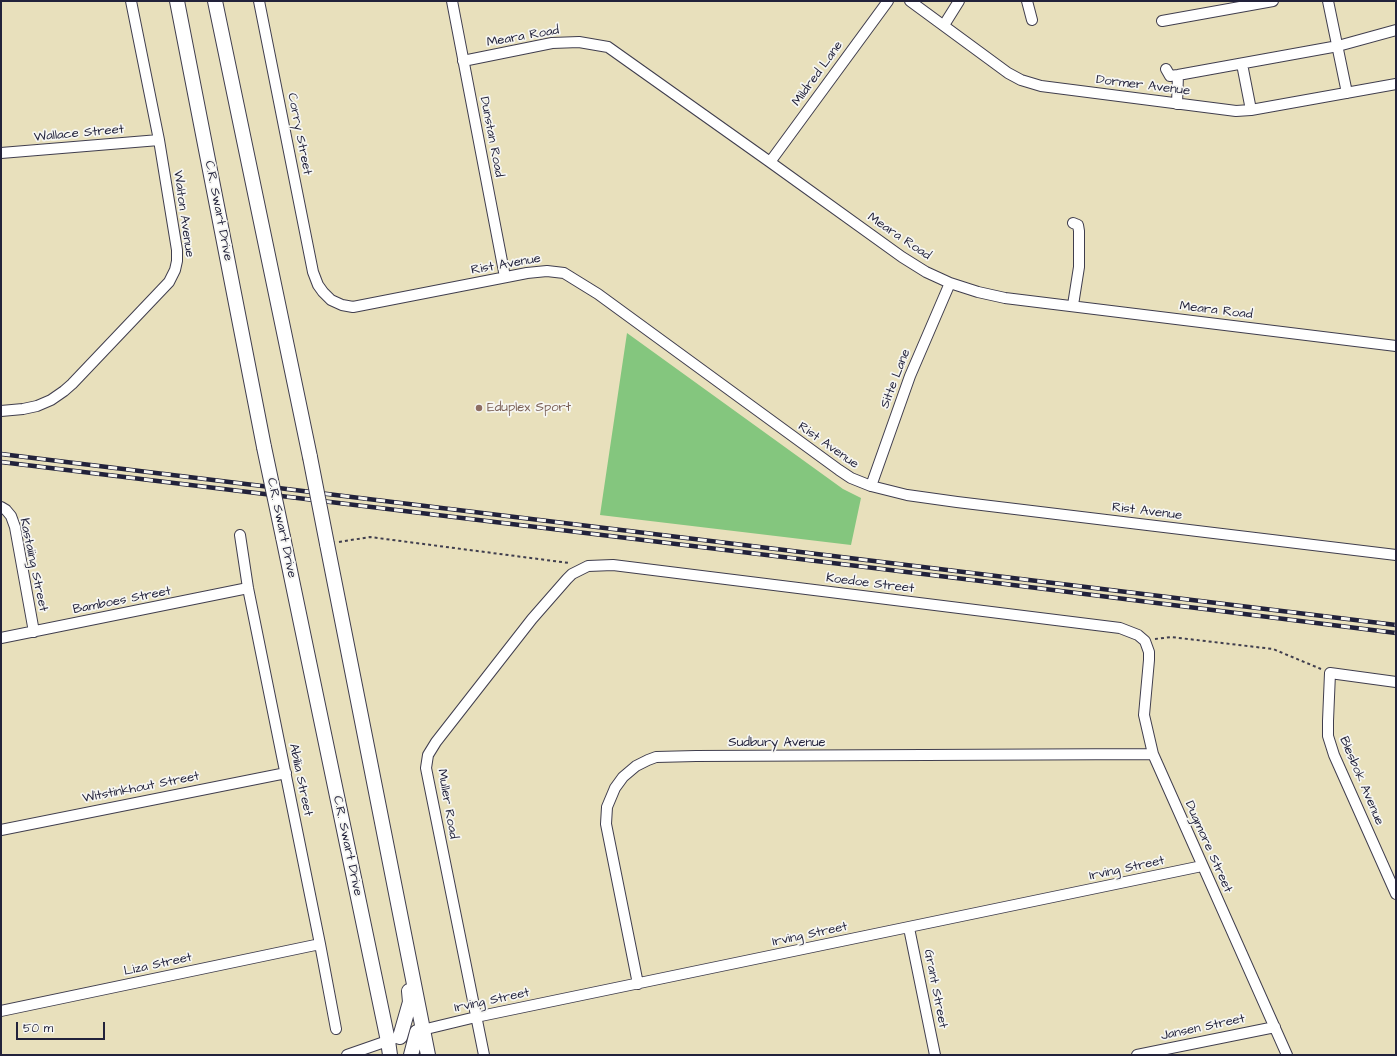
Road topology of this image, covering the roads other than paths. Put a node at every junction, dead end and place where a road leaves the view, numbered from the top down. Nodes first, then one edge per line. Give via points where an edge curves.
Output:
1 (131, 1) edge
2 (177, 1) edge
3 (215, 1) edge
4 (259, 1) edge
5 (452, 1) edge
6 (888, 1) edge
7 (910, 1) edge
8 (959, 1) edge
9 (1027, 1) edge
10 (1273, 1) edge
11 (1328, 1) edge
12 (1032, 20) dead end
13 (1162, 21) dead end
14 (944, 25) junction
15 (1396, 30) edge
16 (1338, 46) junction
17 (463, 61) junction
18 (1242, 64) junction
19 (1166, 69) dead end
20 (1178, 75) junction
21 (1396, 84) edge
22 (1347, 93) junction
23 (1177, 104) junction
24 (1251, 110) junction
25 (159, 140) junction
26 (1, 153) edge
27 (770, 162) junction
28 (1073, 223) dead end
29 (313, 272) joint
30 (505, 277) junction
31 (950, 283) junction
32 (1073, 305) junction
33 (1396, 346) edge
34 (1, 411) edge
35 (871, 486) junction
36 (1, 507) edge
37 (240, 535) dead end
38 (1396, 555) edge
39 (588, 566) joint
40 (248, 588) junction
41 (34, 632) junction
42 (1, 638) edge
43 (1146, 641) joint
44 (1396, 682) edge
45 (1153, 754) junction
46 (286, 772) junction
47 (1, 830) edge
48 (1202, 866) junction
49 (1396, 894) edge
50 (910, 928) junction
51 (320, 944) junction
52 (411, 972) junction
53 (638, 984) junction
54 (1, 1011) edge
55 (476, 1017) junction
56 (1275, 1027) junction
57 (336, 1029) dead end
58 (420, 1031) junction
59 (394, 1039) junction
60 (347, 1055) edge
61 (390, 1055) edge
62 (411, 1055) edge
63 (428, 1055) edge
64 (484, 1055) edge
65 (935, 1055) edge
66 (1137, 1055) edge
67 (1287, 1055) edge

1 - 25 street, Walton Avenue
2 - 59 main road, C.R. Swart Drive, bridge via 264,447
3 - 52 main road, bridge via 310,457
4 - 29 street, Corry Street
5 - 17 street, Dunstan Road
6 - 27 street, Mildred Lane
7 - 14 street, Dormer Avenue
8 - 14 street
9 - 12 street
10 - 13 street
11 - 16 street
14 - 23 street, Dormer Avenue via 1008,73 1030,84
15 - 16 street
16 - 18 street
16 - 22 street
17 - 27 street, Meara Road via 552,43 579,42 608,48
17 - 30 street, Dunstan Road
18 - 20 street
18 - 24 street
19 - 20 street via 1170,76
20 - 23 street
21 - 22 street, Dormer Avenue
22 - 24 street, Dormer Avenue
23 - 24 street, Dormer Avenue via 1236,111
25 - 26 street, Wallace Street
25 - 34 street, Walton Avenue via 177,250 174,274 72,384 57,396 45,403 23,409
27 - 31 street, Meara Road via 902,257
28 - 32 street via 1078,226 1079,231
29 - 30 street, Rist Avenue via 318,285 331,300 353,307
30 - 35 street, Rist Avenue via 547,271 564,273 598,294 839,470
31 - 32 street, Meara Road via 1005,298
31 - 35 street, Sitte Lane via 910,376
32 - 33 street, Meara Road
35 - 38 street, Rist Avenue via 907,495 950,501
36 - 41 street, Kastaiing Street via 11,516 15,527
37 - 40 street, Abilia Street
39 - 43 street, Koedoe Street via 613,565 1120,628 1138,634
39 - 55 street, Muller Road via 572,574 532,619 436,742 428,756 426,768
40 - 41 street, Bamboes Street
40 - 46 street, Abilia Street
41 - 42 street, Bamboes Street
43 - 45 street, Dugmore Street via 1150,660 1144,715
44 - 49 street, Blesbok Avenue via 1330,673 1328,721 1331,745
45 - 48 street, Dugmore Street
45 - 53 street, Sudbury Avenue via 696,756 656,757 648,760 636,766 615,788 607,807 606,824
46 - 47 street, Witstinkhout Street
46 - 51 street, Abilia Street
48 - 50 street, Irving Street
48 - 56 street, Dugmore Street
50 - 53 street, Irving Street
50 - 65 street, Grant Street
51 - 54 street, Liza Street
51 - 57 street, Abilia Street
52 - 58 main road
52 - 59 main road via 410,1002
53 - 55 street, Irving Street
55 - 58 street, Irving Street
55 - 64 street, Muller Road
56 - 66 street, Jansen Street
56 - 67 street, Dugmore Street
58 - 59 street, Irving Street
58 - 62 main road
58 - 63 main road
59 - 60 street, Irving Street
59 - 61 main road, C.R. Swart Drive

